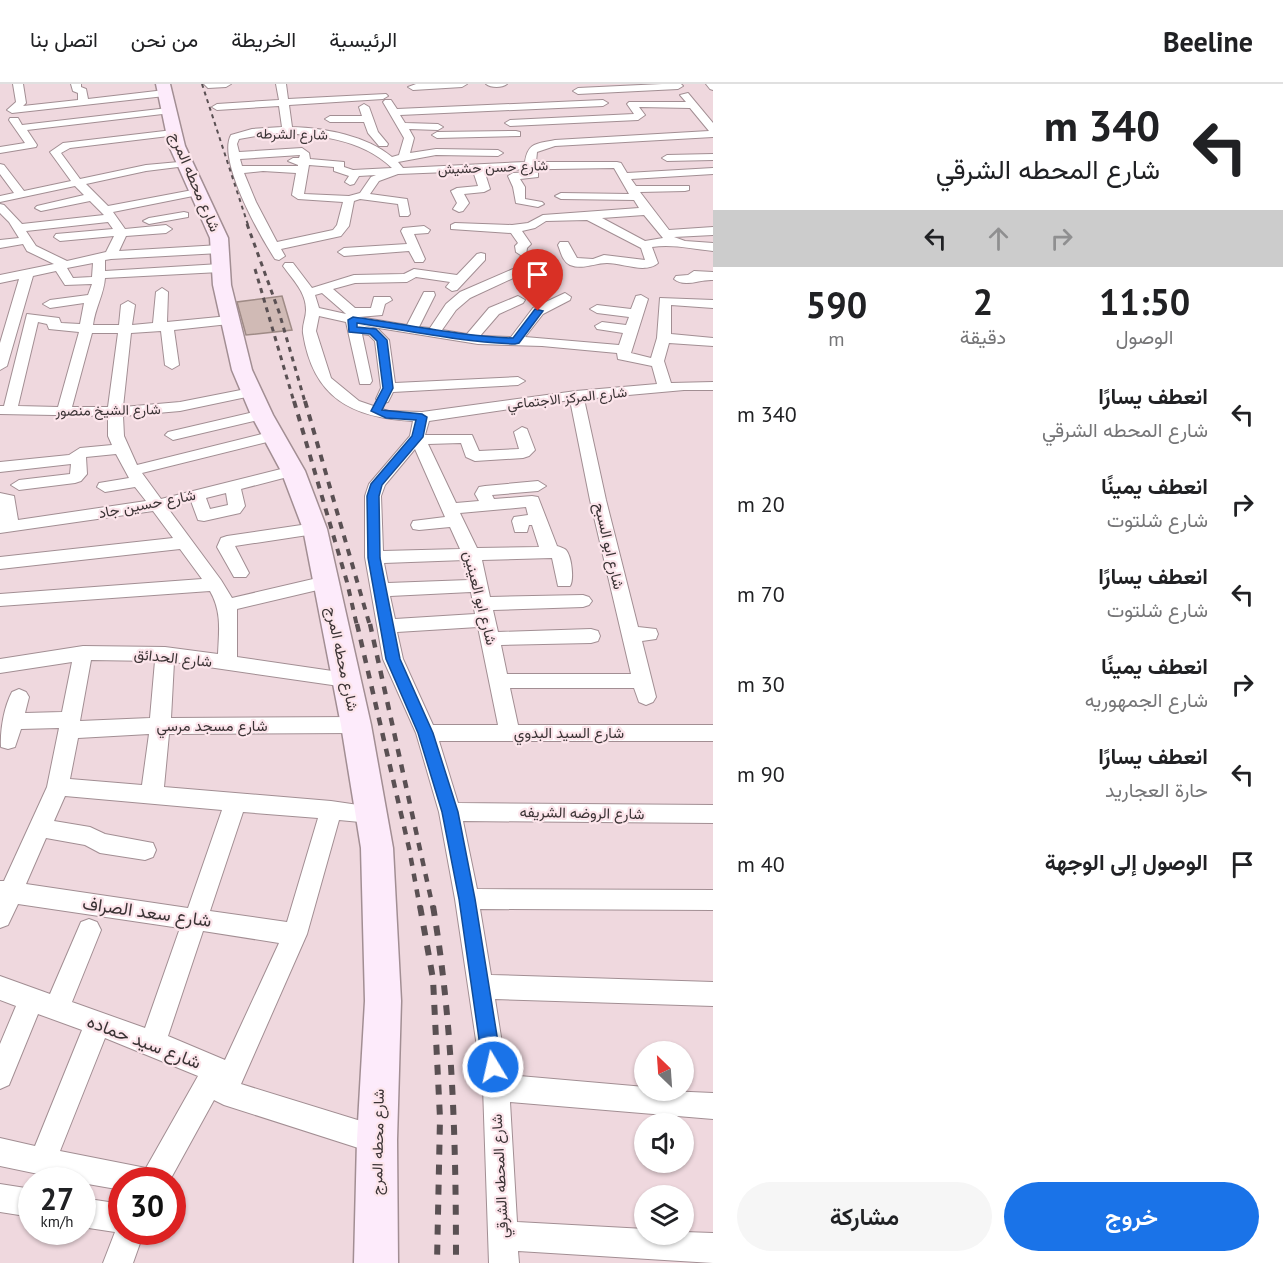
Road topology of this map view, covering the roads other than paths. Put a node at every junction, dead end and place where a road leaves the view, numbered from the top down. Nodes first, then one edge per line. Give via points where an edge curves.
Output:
1 (18, 84) edge
2 (226, 84) edge
3 (462, 84) edge
4 (468, 84) edge
5 (491, 84) edge
6 (502, 84) edge
7 (208, 85) edge
8 (449, 85) edge
9 (677, 85) edge
10 (412, 86) edge
11 (621, 86) edge
12 (648, 86) edge
13 (78, 87) edge
14 (593, 87) edge
15 (92, 89) dead end
16 (104, 89) dead end
17 (377, 89) edge
18 (271, 91) dead end
19 (283, 92) edge
20 (566, 92) dead end
21 (236, 93) dead end
22 (213, 95) dead end
23 (512, 96) dead end
24 (311, 99) junction
25 (21, 102) junction
26 (83, 102) junction
27 (421, 102) dead end
28 (481, 103) junction
29 (603, 103) junction
30 (0, 104) edge
31 (452, 104) junction
32 (658, 104) junction
33 (167, 105) edge
34 (436, 105) junction
35 (217, 107) dead end
36 (364, 107) junction
37 (520, 108) junction
38 (695, 108) junction
39 (392, 109) junction
40 (501, 109) junction
41 (713, 110) edge
42 (331, 113) junction
43 (613, 117) junction
44 (42, 118) dead end
45 (574, 118) junction
46 (0, 119) edge
47 (368, 119) junction
48 (506, 121) junction
49 (0, 126) edge
50 (402, 126) junction
51 (20, 128) junction
52 (440, 128) junction
53 (288, 131) junction
54 (713, 132) edge
55 (534, 133) dead end
56 (329, 134) junction
57 (486, 135) junction
58 (516, 135) junction
59 (683, 137) junction
60 (0, 139) edge
61 (555, 142) junction
62 (634, 142) junction
63 (383, 144) dead end
64 (590, 144) junction
65 (44, 149) dead end
66 (0, 150) edge
67 (532, 151) junction
68 (436, 152) junction
69 (234, 156) junction
70 (0, 157) edge
71 (713, 157) edge
72 (667, 158) dead end
73 (275, 161) dead end
74 (186, 163) junction
75 (304, 165) junction
76 (402, 165) junction
77 (0, 167) edge
78 (442, 169) junction
79 (526, 169) junction
80 (238, 170) junction
81 (713, 171) edge
82 (355, 173) junction
83 (480, 174) junction
84 (549, 176) dead end
85 (625, 176) junction
86 (45, 177) dead end
87 (432, 179) dead end
88 (467, 180) dead end
89 (77, 182) junction
90 (53, 187) junction
91 (686, 188) dead end
92 (635, 193) junction
93 (21, 194) junction
94 (561, 196) dead end
95 (93, 197) junction
96 (355, 197) junction
97 (0, 199) edge
98 (191, 204) junction
99 (538, 204) dead end
100 (0, 207) edge
101 (40, 208) dead end
102 (459, 209) dead end
103 (646, 211) junction
104 (404, 214) dead end
105 (589, 216) junction
106 (553, 218) junction
107 (455, 227) dead end
108 (19, 228) junction
109 (166, 229) dead end
110 (515, 229) junction
111 (424, 230) dead end
112 (713, 231) edge
113 (337, 233) junction
114 (112, 234) junction
115 (668, 237) junction
116 (26, 240) junction
117 (61, 241) dead end
118 (0, 244) edge
119 (646, 246) junction
120 (415, 248) junction
121 (711, 251) edge
122 (522, 252) dead end
123 (280, 256) junction
124 (481, 257) dead end
125 (220, 259) junction
126 (62, 264) junction
127 (520, 270) dead end
128 (352, 271) junction
129 (422, 273) junction
130 (27, 274) junction
131 (713, 276) edge
132 (99, 278) junction
133 (0, 279) edge
134 (459, 279) junction
135 (680, 279) dead end
136 (324, 287) junction
137 (162, 292) dead end
138 (470, 292) junction
139 (308, 293) junction
140 (429, 295) dead end
141 (565, 297) dead end
142 (94, 298) junction
143 (641, 299) dead end
144 (386, 300) dead end
145 (518, 300) dead end
146 (50, 304) dead end
147 (713, 304) edge
148 (128, 305) dead end
149 (597, 309) dead end
150 (313, 311) junction
151 (636, 314) junction
152 (229, 320) junction
153 (352, 320) junction
154 (164, 326) junction
155 (602, 326) dead end
156 (423, 329) junction
157 (86, 330) junction
158 (125, 330) junction
159 (631, 330) junction
160 (703, 337) edge
161 (664, 338) junction
162 (470, 339) junction
163 (515, 341) junction
164 (419, 345) dead end
165 (625, 350) junction
166 (657, 363) junction
167 (172, 365) dead end
168 (0, 366) edge
169 (365, 381) dead end
170 (713, 386) edge
171 (436, 387) junction
172 (388, 388) junction
173 (666, 388) junction
174 (576, 395) junction
175 (525, 402) junction
176 (5, 410) edge
177 (64, 411) junction
178 (376, 411) junction
179 (451, 413) junction
180 (262, 414) junction
181 (115, 418) junction
182 (93, 426) dead end
183 (419, 432) junction
184 (522, 432) dead end
185 (173, 435) dead end
186 (120, 449) junction
187 (77, 458) junction
188 (0, 467) edge
189 (292, 471) junction
190 (136, 476) junction
191 (20, 485) dead end
192 (232, 486) junction
193 (538, 486) dead end
194 (105, 487) dead end
195 (197, 495) junction
196 (0, 498) edge
197 (156, 505) junction
198 (489, 505) junction
199 (453, 515) junction
200 (539, 519) junction
201 (419, 525) dead end
202 (5, 527) edge
203 (521, 528) dead end
204 (315, 529) junction
205 (183, 543) junction
206 (550, 552) junction
207 (471, 555) junction
208 (374, 558) junction
209 (0, 563) edge
210 (240, 573) dead end
211 (326, 582) junction
212 (564, 582) dead end
213 (214, 584) junction
214 (479, 586) junction
215 (379, 590) junction
216 (0, 600) edge
217 (583, 601) dead end
218 (226, 605) junction
219 (486, 621) junction
220 (387, 626) junction
221 (591, 636) dead end
222 (83, 652) junction
223 (165, 654) junction
224 (227, 664) junction
225 (0, 666) edge
226 (346, 680) junction
227 (499, 681) junction
228 (19, 697) dead end
229 (13, 721) junction
230 (69, 725) junction
231 (356, 725) junction
232 (160, 726) junction
233 (426, 733) junction
234 (510, 733) junction
235 (713, 733) edge
236 (8, 741) dead end
237 (58, 787) junction
238 (152, 794) junction
239 (236, 801) junction
240 (331, 810) junction
241 (450, 812) junction
242 (371, 814) junction
243 (713, 814) edge
244 (41, 828) junction
245 (145, 850) dead end
246 (6, 892) edge
247 (467, 899) junction
248 (713, 900) edge
249 (0, 917) edge
250 (195, 919) junction
251 (89, 930) dead end
252 (295, 934) junction
253 (480, 987) junction
254 (0, 988) edge
255 (713, 994) edge
256 (31, 999) junction
257 (57, 1008) junction
258 (98, 1023) junction
259 (153, 1043) junction
260 (0, 1076) edge
261 (220, 1081) junction
262 (496, 1087) junction
263 (713, 1106) edge
264 (377, 1140) junction
265 (0, 1152) edge
266 (42, 1162) junction
267 (164, 1167) edge
268 (108, 1174) edge
269 (0, 1198) edge
270 (18, 1201) edge
271 (125, 1245) edge
272 (713, 1248) edge
273 (504, 1250) edge
274 (118, 1263) edge
275 (376, 1263) edge

1 - 25 street
2 - 7 street
3 - 8 street
4 - 28 street
5 - 6 street
8 - 10 street
8 - 31 street
9 - 12 street
9 - 38 street
10 - 27 street
11 - 12 street
11 - 14 street
13 - 15 street
13 - 26 street via 83,91
14 - 20 street
14 - 29 street
16 - 33 street
17 - 19 street
17 - 24 street
17 - 39 street
18 - 19 street
19 - 24 street
19 - 35 street
19 - 53 street
21 - 22 street
23 - 37 street
24 - 42 street via 314,107
25 - 30 street
25 - 51 street
26 - 33 street
26 - 51 street
28 - 31 street
28 - 40 street via 496,103
29 - 37 street
29 - 43 street
31 - 34 street
32 - 38 street
32 - 43 street via 633,104 640,116
32 - 59 street
33 - 44 street
33 - 51 street
33 - 74 main road, شارع محطه المرج via 177,146
33 - 89 street via 58,148 55,152
34 - 39 street
34 - 40 street
34 - 52 street
36 - 39 street
36 - 42 street
36 - 47 street
37 - 40 street
38 - 41 street
38 - 54 street
39 - 50 street
40 - 48 street
42 - 47 street
42 - 56 street
43 - 45 street
43 - 62 street
45 - 48 street via 547,123
45 - 64 street
46 - 51 street
47 - 63 street
48 - 58 street
49 - 51 street
50 - 52 street
50 - 76 street via 409,142
51 - 60 street
51 - 66 street
52 - 57 street
52 - 68 street
53 - 56 street, شارع الشرطه
53 - 69 street, شارع الشرطه via 235,137
54 - 59 street
55 - 61 street via 551,133
56 - 76 street, شارع الشرطه via 357,142
57 - 58 street
57 - 68 street via 494,153
58 - 67 street via 525,149
59 - 62 street
61 - 64 street
61 - 67 street
62 - 64 street
65 - 70 street
67 - 79 street
68 - 76 street
69 - 75 street via 299,151 305,154
69 - 80 street
71 - 72 street
73 - 75 street
74 - 89 street
74 - 98 main road, شارع محطه المرج
75 - 80 street
75 - 82 street via 339,163 338,170
75 - 96 street via 299,196
76 - 78 street, شارع حسن حشيش
76 - 82 street, شارع حسن حشيش
76 - 96 street via 402,172 378,178 364,195
77 - 93 street via 17,181
78 - 83 street, شارع حسن حشيش
78 - 87 street via 446,179
79 - 83 street, شارع حسن حشيش
79 - 84 street
79 - 85 street, شارع حسن حشيش via 614,165
79 - 99 street via 513,176 520,201
80 - 123 street
81 - 85 street
82 - 96 street via 344,193
83 - 88 street
83 - 102 street via 484,189 457,191 463,204
85 - 92 street
86 - 90 street
89 - 90 street
89 - 95 street
90 - 93 street
91 - 92 street
92 - 94 street via 582,189
92 - 103 street
93 - 97 street
95 - 101 street
95 - 114 street
96 - 104 street via 404,201
96 - 113 street
98 - 114 street
98 - 114 street
98 - 125 main road, شارع محطه المرج via 219,238
100 - 108 street
103 - 105 street
103 - 115 street
105 - 106 street
105 - 119 street
106 - 110 street
106 - 119 street via 569,259 574,262 604,259 651,264
107 - 110 street
108 - 114 street
108 - 116 street
109 - 114 street
110 - 122 street via 525,244 520,246
111 - 120 street via 407,231
112 - 115 street
113 - 123 street
113 - 128 street
114 - 117 street
114 - 125 street
114 - 126 street
114 - 132 street
115 - 119 street
115 - 121 street via 679,244
116 - 118 street
116 - 126 street via 34,250
120 - 128 street
120 - 129 street
123 - 139 street
124 - 134 street
125 - 132 street
125 - 152 main road, شارع محطه المرج
126 - 130 street
126 - 132 street via 69,282
127 - 138 street
128 - 129 street via 407,278
128 - 136 street
129 - 134 street
130 - 133 street
130 - 168 street
131 - 135 street
132 - 142 street
134 - 138 street via 452,287
136 - 139 street
136 - 153 street
137 - 154 street
138 - 156 street
139 - 150 street
140 - 156 street
141 - 163 street via 547,300
142 - 146 street
142 - 157 street
143 - 151 street
144 - 153 street via 380,300 377,312
145 - 162 street via 494,311
147 - 161 street via 665,301
148 - 158 street
149 - 151 street
150 - 153 street
150 - 178 street via 309,332 324,379 354,404
151 - 159 street
152 - 154 street
152 - 180 main road, شارع محطه المرج via 242,370
153 - 156 street
153 - 169 street
153 - 172 street via 381,337
154 - 158 street
154 - 167 street
155 - 159 street
156 - 162 street
156 - 164 street
157 - 158 street
157 - 176 street via 54,326 54,321 32,317
157 - 177 street
158 - 181 street
159 - 165 street
160 - 161 street
161 - 166 street
162 - 163 street
163 - 165 street
165 - 166 street via 626,358
166 - 173 street
170 - 173 street, شارع المركز الاجتماعي
171 - 172 street
171 - 175 street via 515,376
171 - 179 street
172 - 178 street
173 - 174 street, شارع المركز الاجتماعي
174 - 175 street, شارع المركز الاجتماعي
174 - 227 street, شارع ابو السبح via 640,634 644,689
175 - 179 street, شارع المركز الاجتماعي via 472,417
176 - 177 street, شارع الشيخ منصور
177 - 181 street, شارع الشيخ منصور
178 - 183 street
179 - 183 street, شارع المركز الاجتماعي
180 - 181 street, شارع الشيخ منصور via 190,405
180 - 185 street
180 - 189 main road, شارع محطه المرج
180 - 190 street
181 - 182 street
181 - 186 street
183 - 184 street via 467,438 475,456 523,453 527,450
183 - 199 street, شارع ابو العينين
183 - 208 street, شارع المحطه الشرقي via 377,484 373,496
186 - 187 street via 81,453
186 - 190 street
187 - 188 street
187 - 191 street via 79,474 75,478
189 - 192 street, شارع حسين جاد
189 - 204 main road, شارع محطه المرج
190 - 194 street
190 - 197 street
192 - 195 street, شارع حسين جاد
192 - 195 street via 237,507 225,512 203,516
193 - 198 street via 485,491
195 - 197 street, شارع حسين جاد
196 - 202 street via 8,500
197 - 202 street, شارع حسين جاد
197 - 205 street
198 - 199 street
198 - 200 street via 531,500
199 - 201 street
199 - 207 street, شارع ابو العينين
200 - 203 street via 520,520
200 - 206 street
204 - 210 street via 227,542
204 - 211 main road, شارع محطه المرج
205 - 209 street
205 - 213 street
206 - 207 street
206 - 212 street via 560,553
207 - 208 street
207 - 214 street, شارع ابو العينين
208 - 215 street, شارع المحطه الشرقي
211 - 218 street
211 - 226 main road, شارع محطه المرج
213 - 216 street
213 - 218 street
214 - 215 street
214 - 219 street, شارع ابو العينين
215 - 220 street, شارع المحطه الشرقي
217 - 219 street
218 - 224 street
219 - 220 street
219 - 221 street
219 - 227 street, شارع ابو العينين
220 - 233 street, شارع المحطه الشرقي via 393,659
222 - 223 street, شارع الحدائق
222 - 225 street, شارع الحدائق
222 - 230 street
223 - 224 street, شارع الحدائق
223 - 232 street
224 - 226 street, شارع الحدائق
226 - 231 main road, شارع محطه المرج
227 - 234 street, شارع ابو العينين
228 - 229 street
229 - 230 street, شارع مسجد مرسي
229 - 236 street
230 - 232 street, شارع مسجد مرسي
230 - 237 street
231 - 232 street, شارع مسجد مرسي
231 - 242 main road, شارع محطه المرج
232 - 238 street
233 - 234 street, شارع السيد البدوي
233 - 241 street, شارع المحطه الشرقي
234 - 235 street, شارع السيد البدوي
237 - 238 street
237 - 244 street
238 - 239 street
239 - 240 street
239 - 250 street
240 - 242 street
240 - 252 street
241 - 243 street, شارع الروضه الشريفه
241 - 247 street, شارع المحطه الشرقي
242 - 264 main road, شارع محطه المرج via 377,848 382,1001
244 - 245 street
244 - 246 street
246 - 249 street
246 - 250 street, شارع سعد الصراف
247 - 248 street
247 - 253 street, شارع المحطه الشرقي
250 - 252 street, شارع سعد الصراف
250 - 259 street
251 - 257 street
252 - 261 street
253 - 255 street
253 - 262 street, شارع المحطه الشرقي
254 - 256 street, شارع سيد حماده
256 - 257 street, شارع سيد حماده
256 - 260 street
257 - 258 street, شارع سيد حماده
258 - 259 street, شارع سيد حماده
258 - 266 street
259 - 261 street, شارع سيد حماده
261 - 264 street, شارع سيد حماده
261 - 267 street
262 - 263 street
262 - 273 street, شارع المحطه الشرقي
264 - 275 main road, شارع محطه المرج
265 - 266 street
266 - 268 street
269 - 270 street
271 - 274 street
272 - 273 street

